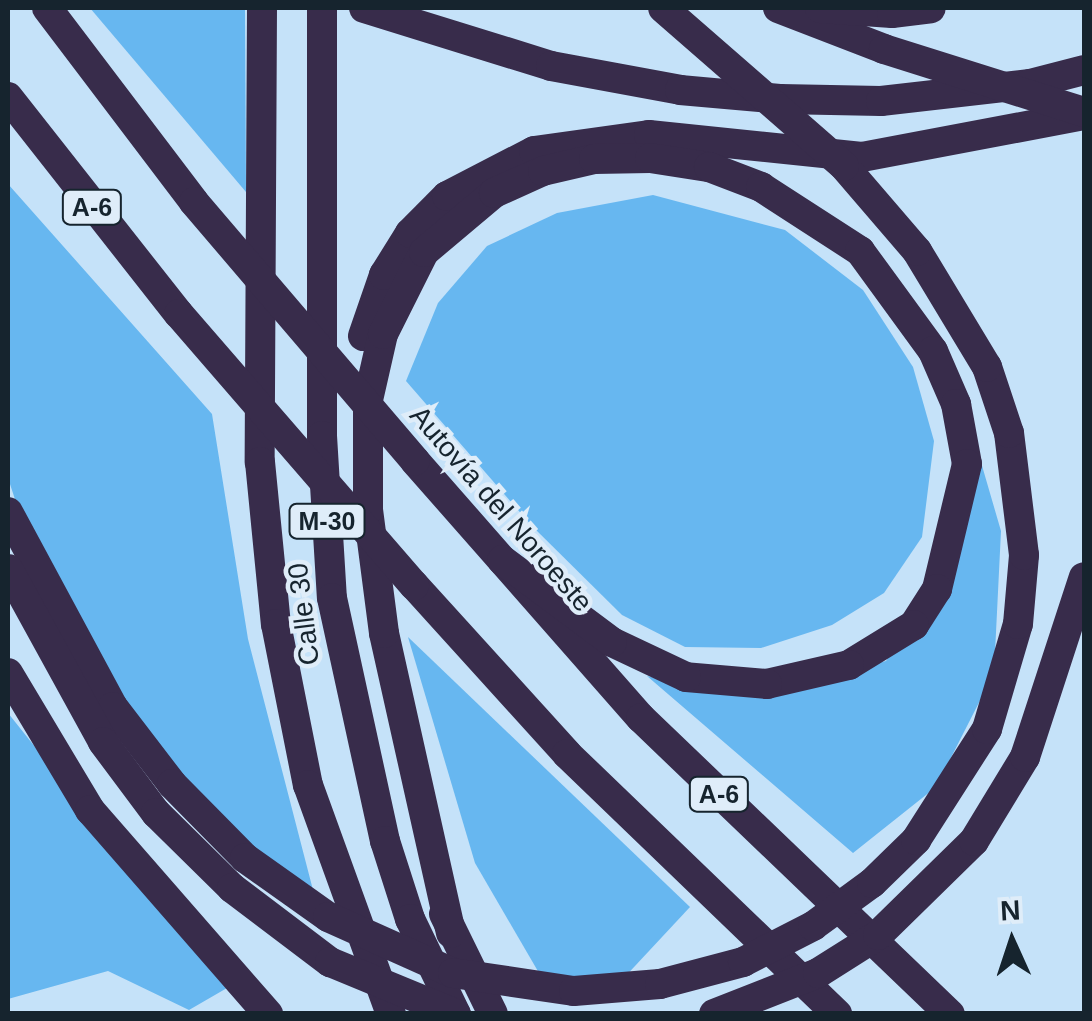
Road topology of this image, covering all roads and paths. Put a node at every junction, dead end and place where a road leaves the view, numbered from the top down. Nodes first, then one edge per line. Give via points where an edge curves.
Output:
1 (47, 8) edge
2 (262, 8) edge
3 (322, 8) edge
4 (364, 8) edge
5 (663, 8) edge
6 (778, 8) edge
7 (820, 8) edge
8 (931, 8) edge
9 (1084, 70) edge
10 (8, 97) edge
11 (1084, 114) edge
12 (8, 512) edge
13 (502, 560) junction
14 (8, 568) edge
15 (1084, 577) edge
16 (8, 673) edge
17 (451, 933) junction
18 (268, 1014) edge
19 (391, 1014) edge
20 (456, 1014) edge
21 (493, 1014) edge
22 (714, 1014) edge
23 (837, 1014) edge
24 (950, 1014) edge

1 - 13 highway, Autovía del Noroeste / A-6, bridge via 194,202
2 - 19 highway, Calle 30 / M-30 via 260,462 276,624 308,785
3 - 20 highway, Calle 30 / M-30 via 320,337 332,598 385,842 410,919
4 - 9 highway via 550,66 680,90 780,99 881,101 1030,84
5 - 12 highway, bridge via 844,166 917,251 987,366 1009,432 1024,555 1018,624 987,729 916,840 872,883 813,926 743,962 660,984 546,990 453,972 328,917 245,858 172,784 113,706
6 - 11 highway, bridge
7 - 8 highway
10 - 23 highway, A-6, bridge via 180,314 414,585 580,768
11 - 17 highway via 862,157 649,135 569,142 487,171 447,196 410,233 384,275 359,351 352,390 352,509 389,737
13 - 17 highway via 612,642 686,677 726,686 767,684 849,665 914,625 937,589 967,464 956,404 933,351 860,251 761,187 708,167 594,159 543,171 494,193 424,252 382,334 368,400 368,510 384,633
13 - 24 highway, Autovía del Noroeste / A-6 via 641,718
14 - 20 highway, bridge via 103,742 156,813 232,888 330,962
15 - 22 highway, bridge via 1026,757 974,840 878,935 818,973
16 - 18 highway via 90,810
17 - 21 highway

